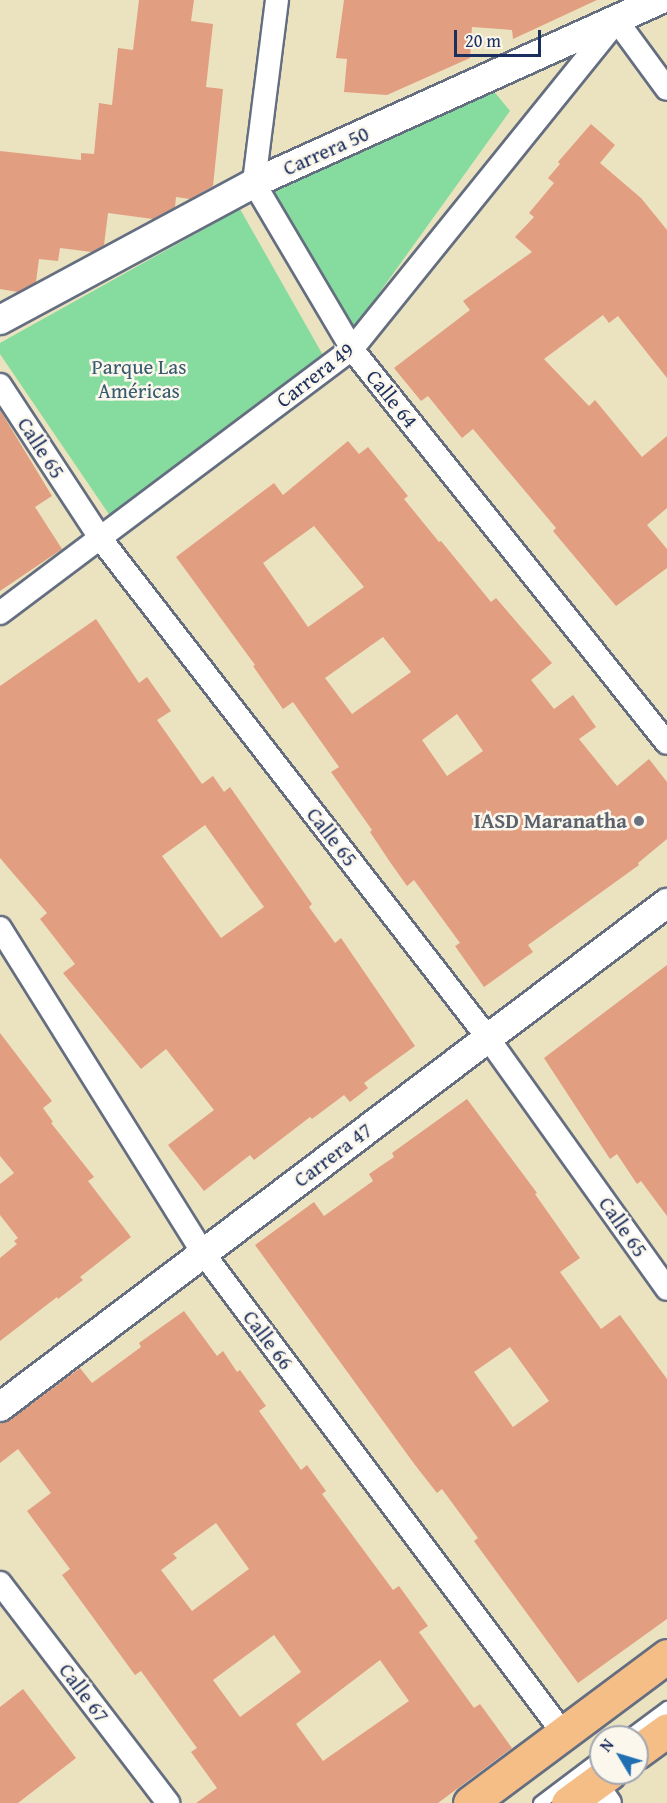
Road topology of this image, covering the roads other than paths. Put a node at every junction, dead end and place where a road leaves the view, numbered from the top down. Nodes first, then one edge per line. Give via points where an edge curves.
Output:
1 (277, 0) edge
2 (660, 0) edge
3 (617, 21) junction
4 (667, 89) edge
5 (254, 183) junction
6 (0, 321) edge
7 (352, 349) junction
8 (0, 384) edge
9 (100, 538) junction
10 (0, 614) edge
11 (667, 743) edge
12 (667, 903) edge
13 (0, 928) edge
14 (488, 1038) junction
15 (203, 1253) junction
16 (667, 1289) edge
17 (0, 1407) edge
18 (0, 1583) edge
19 (667, 1656) edge
20 (667, 1708) edge
21 (644, 1725) edge
22 (667, 1730) edge
23 (563, 1733) junction
24 (649, 1743) edge
25 (589, 1785) edge
26 (595, 1785) edge
27 (168, 1803) edge
28 (470, 1803) edge
29 (540, 1803) edge
30 (568, 1803) edge

1 - 5 street
2 - 3 street, Carrera 50
3 - 4 street
3 - 5 street, Carrera 50
3 - 7 street, Carrera 49
5 - 6 street, Carrera 50
5 - 7 street, Calle 64
7 - 9 street, Carrera 49
7 - 11 street, Calle 64
8 - 9 street, Calle 65
9 - 10 street, Carrera 49
9 - 14 street, Calle 65
12 - 14 street, Carrera 47
13 - 15 street, Calle 66
14 - 15 street, Carrera 47
14 - 16 street, Calle 65
15 - 17 street, Carrera 47
15 - 23 street, Calle 66
18 - 27 street, Calle 67
19 - 23 main road
20 - 21 lane
22 - 24 main road
23 - 28 main road
25 - 29 lane
26 - 30 main road

